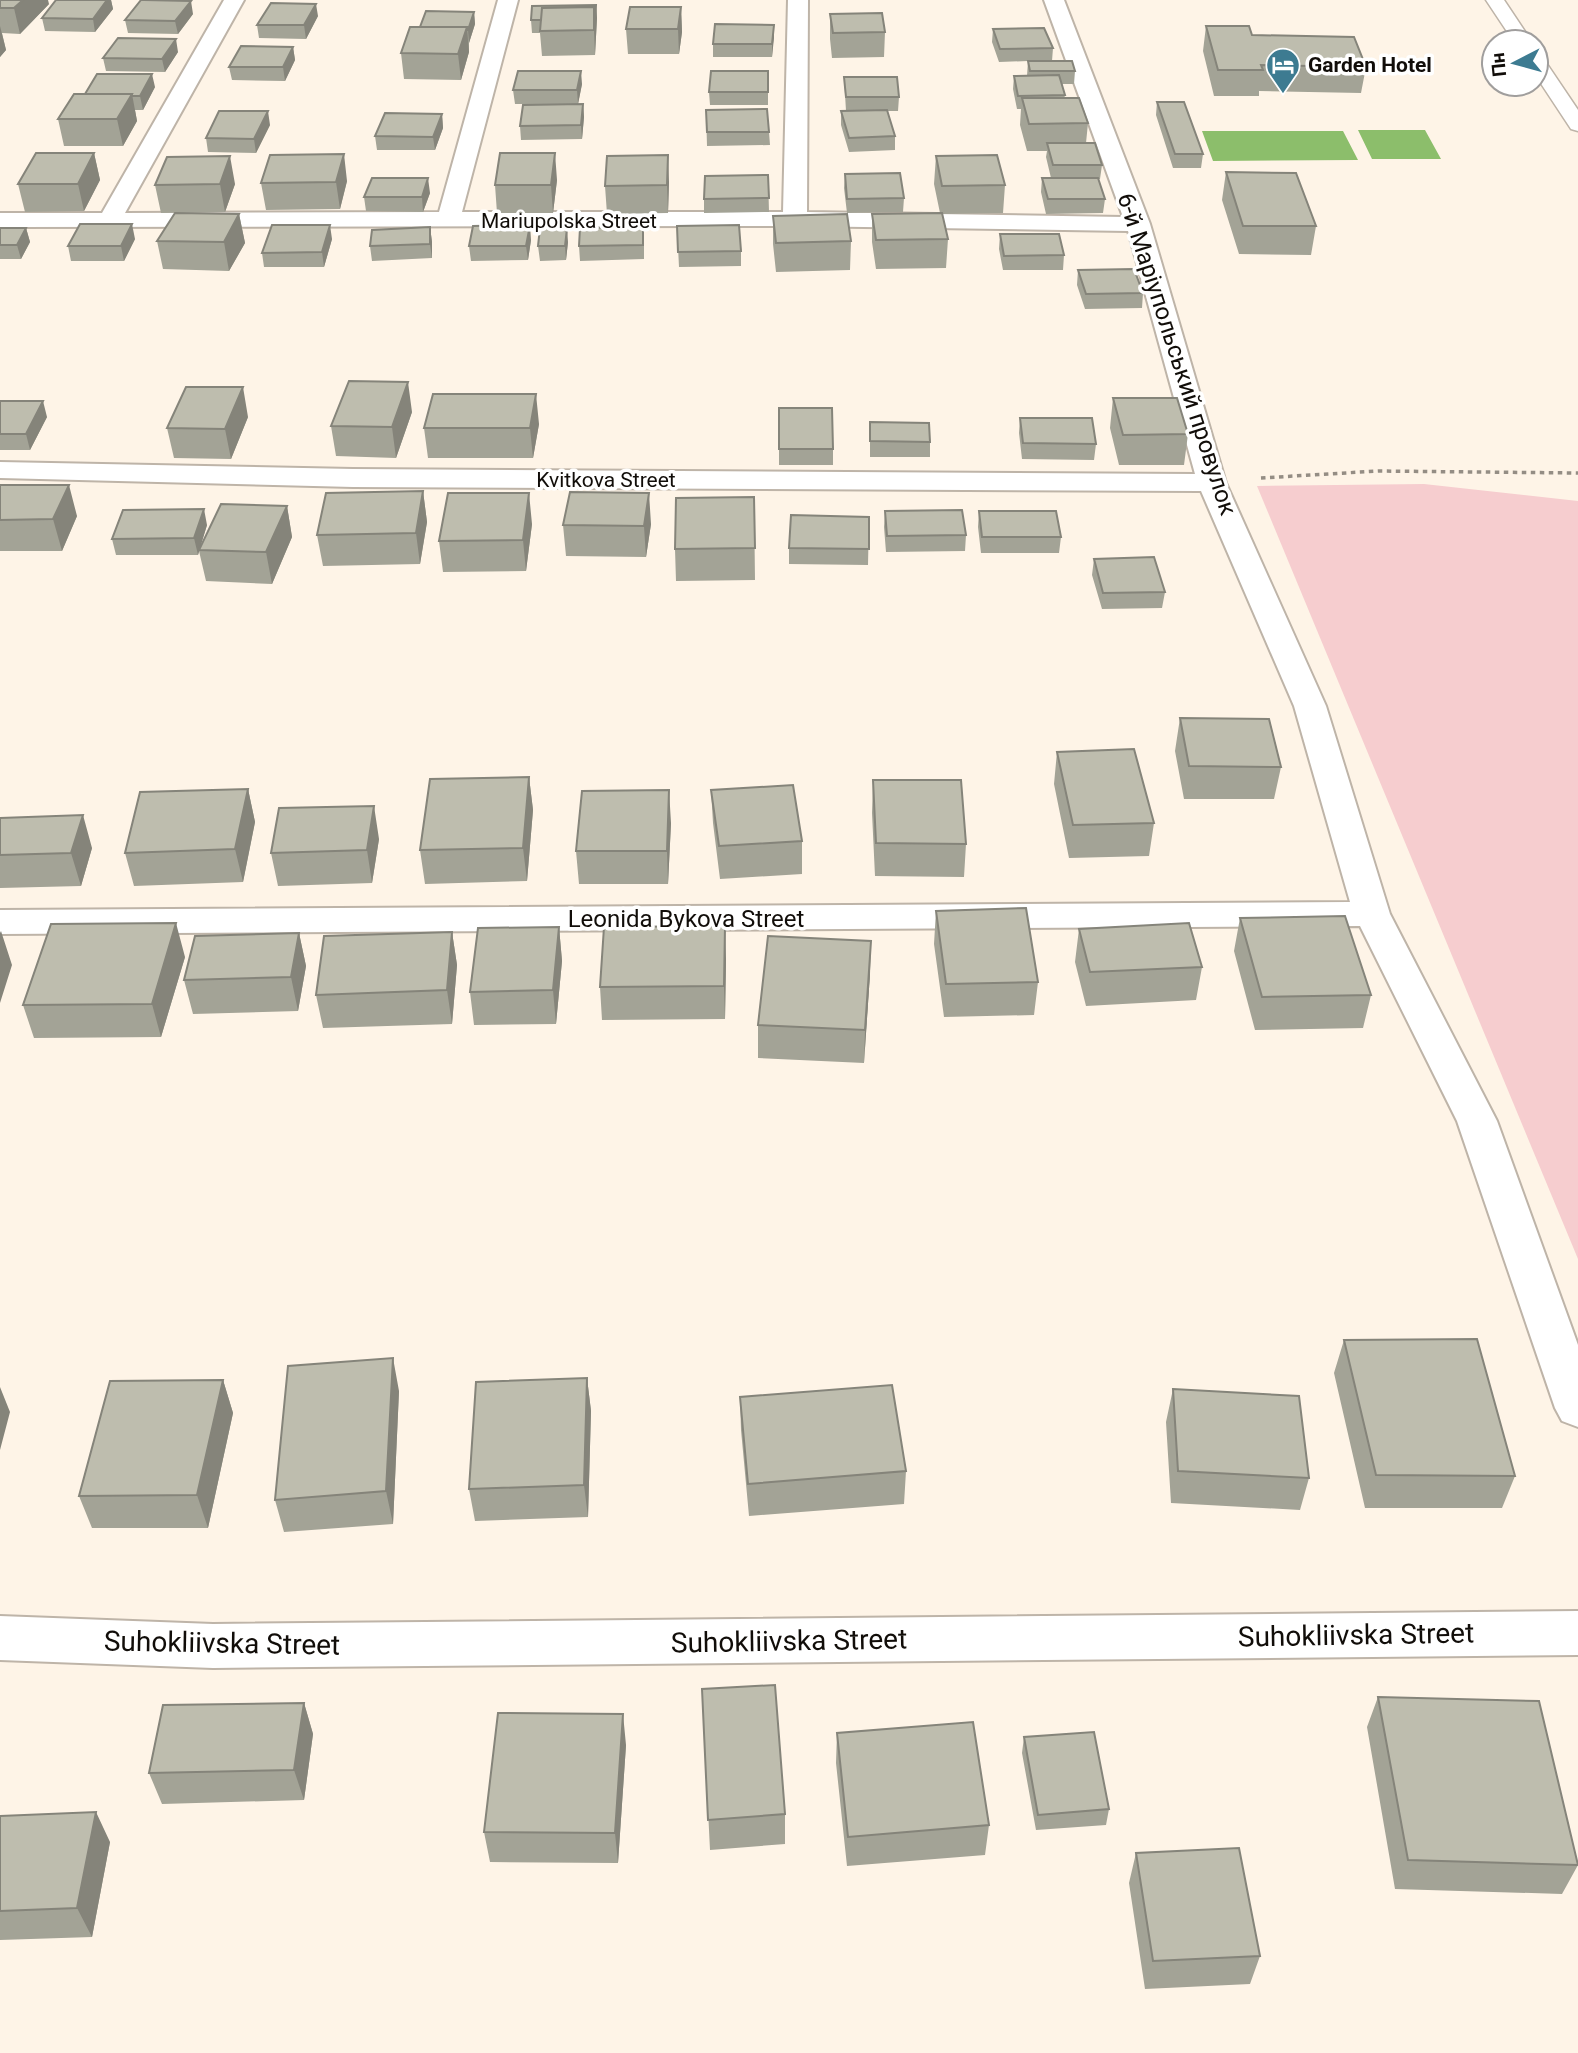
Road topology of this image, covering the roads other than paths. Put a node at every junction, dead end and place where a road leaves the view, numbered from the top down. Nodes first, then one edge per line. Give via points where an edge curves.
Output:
1 (234, 0) edge
2 (508, 0) edge
3 (798, 0) edge
4 (1054, 0) edge
5 (1495, 0) edge
6 (1514, 28) edge
7 (1550, 83) edge
8 (1578, 125) edge
9 (795, 219) junction
10 (0, 220) edge
11 (109, 221) junction
12 (448, 221) junction
13 (1138, 224) junction
14 (0, 470) edge
15 (1212, 483) junction
16 (1372, 914) junction
17 (0, 922) edge
18 (1578, 1408) edge
19 (1578, 1633) edge
20 (0, 1638) edge

1 - 11 street
2 - 12 street
3 - 9 street
4 - 13 street, 6-й Маріупольський провулок
5 - 6 lane
7 - 8 lane
9 - 12 street, Mariupolska Street
9 - 13 street, Mariupolska Street
10 - 11 street, Mariupolska Street
11 - 12 street, Mariupolska Street
13 - 15 street, 6-й Маріупольський провулок
14 - 15 street, Kvitkova Street via 353,478
15 - 16 street, 6-й Маріупольський провулок via 1310,706
16 - 17 street, Leonida Bykova Street
16 - 18 street, 6-й Маріупольський провулок via 1477,1121
19 - 20 street, Suhokliivska Street via 227,1646

